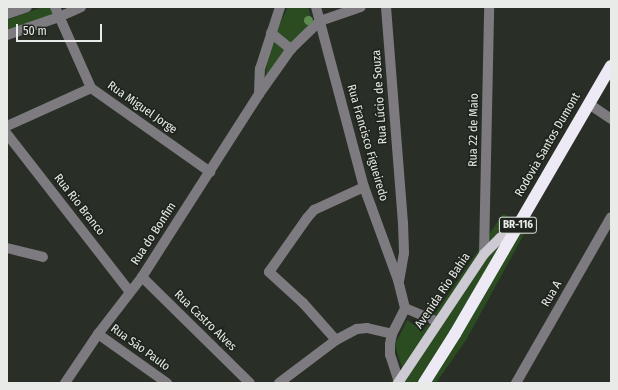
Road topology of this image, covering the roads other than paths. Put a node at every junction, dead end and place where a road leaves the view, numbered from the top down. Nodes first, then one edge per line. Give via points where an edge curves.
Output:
1 (27, 7) edge
2 (56, 7) edge
3 (280, 7) edge
4 (316, 7) edge
5 (361, 7) edge
6 (386, 7) edge
7 (489, 7) edge
8 (77, 8) edge
9 (7, 14) edge
10 (59, 17) junction
11 (320, 21) junction
12 (271, 33) junction
13 (7, 35) edge
14 (291, 49) junction
15 (611, 66) edge
16 (91, 88) junction
17 (259, 94) junction
18 (588, 104) junction
19 (611, 119) edge
20 (7, 126) edge
21 (7, 134) edge
22 (210, 172) junction
23 (364, 187) junction
24 (611, 217) edge
25 (520, 222) junction
26 (7, 248) edge
27 (484, 254) junction
28 (43, 257) dead end
29 (142, 277) junction
30 (398, 280) junction
31 (130, 292) junction
32 (405, 308) junction
33 (438, 322) junction
34 (98, 334) junction
35 (392, 334) junction
36 (336, 340) junction
37 (398, 382) edge
38 (65, 383) edge
39 (167, 383) edge
40 (250, 383) edge
41 (279, 383) edge
42 (424, 383) edge
43 (516, 383) edge

1 - 9 street
2 - 10 street, Rua Miguel Jorge
3 - 12 street, Rua do Bonfim
4 - 11 street, Rua Francisco Figueiredo
5 - 11 street
6 - 30 street, Rua Lúcio de Souza via 403,222 404,253
7 - 27 street, Rua 22 de Maio
8 - 10 street
10 - 13 street
10 - 16 street, Rua Miguel Jorge
11 - 14 street, Rua do Bonfim
11 - 23 street, Rua Francisco Figueiredo
12 - 14 street
12 - 17 street, Rua do Bonfim via 260,69
14 - 17 street, Rua do Bonfim
15 - 18 highway, Rodovia Santos Dumont / BR-116
16 - 20 street
16 - 22 street, Rua Miguel Jorge
17 - 22 street, Rua do Bonfim
18 - 19 street
18 - 25 highway, Rodovia Santos Dumont / BR-116
21 - 31 street, Rua Rio Branco
22 - 29 street, Rua do Bonfim
23 - 30 street, Rua Francisco Figueiredo
23 - 36 street via 314,210 269,272 303,303
24 - 43 street, Rua A
25 - 27 main road, Avenida Rio Bahia
25 - 42 highway, Rodovia Santos Dumont / BR-116
26 - 28 street
27 - 33 main road, Avenida Rio Bahia
29 - 31 street, Rua do Bonfim
29 - 40 street, Rua Castro Alves
30 - 32 street, Rua Francisco Figueiredo
31 - 34 street, Rua do Bonfim
32 - 33 street
32 - 35 street
33 - 37 main road, Avenida Rio Bahia
34 - 38 street, Rua do Bonfim
34 - 39 street, Rua São Paulo
35 - 36 street via 367,328 357,329
35 - 37 street via 390,355
36 - 41 street

